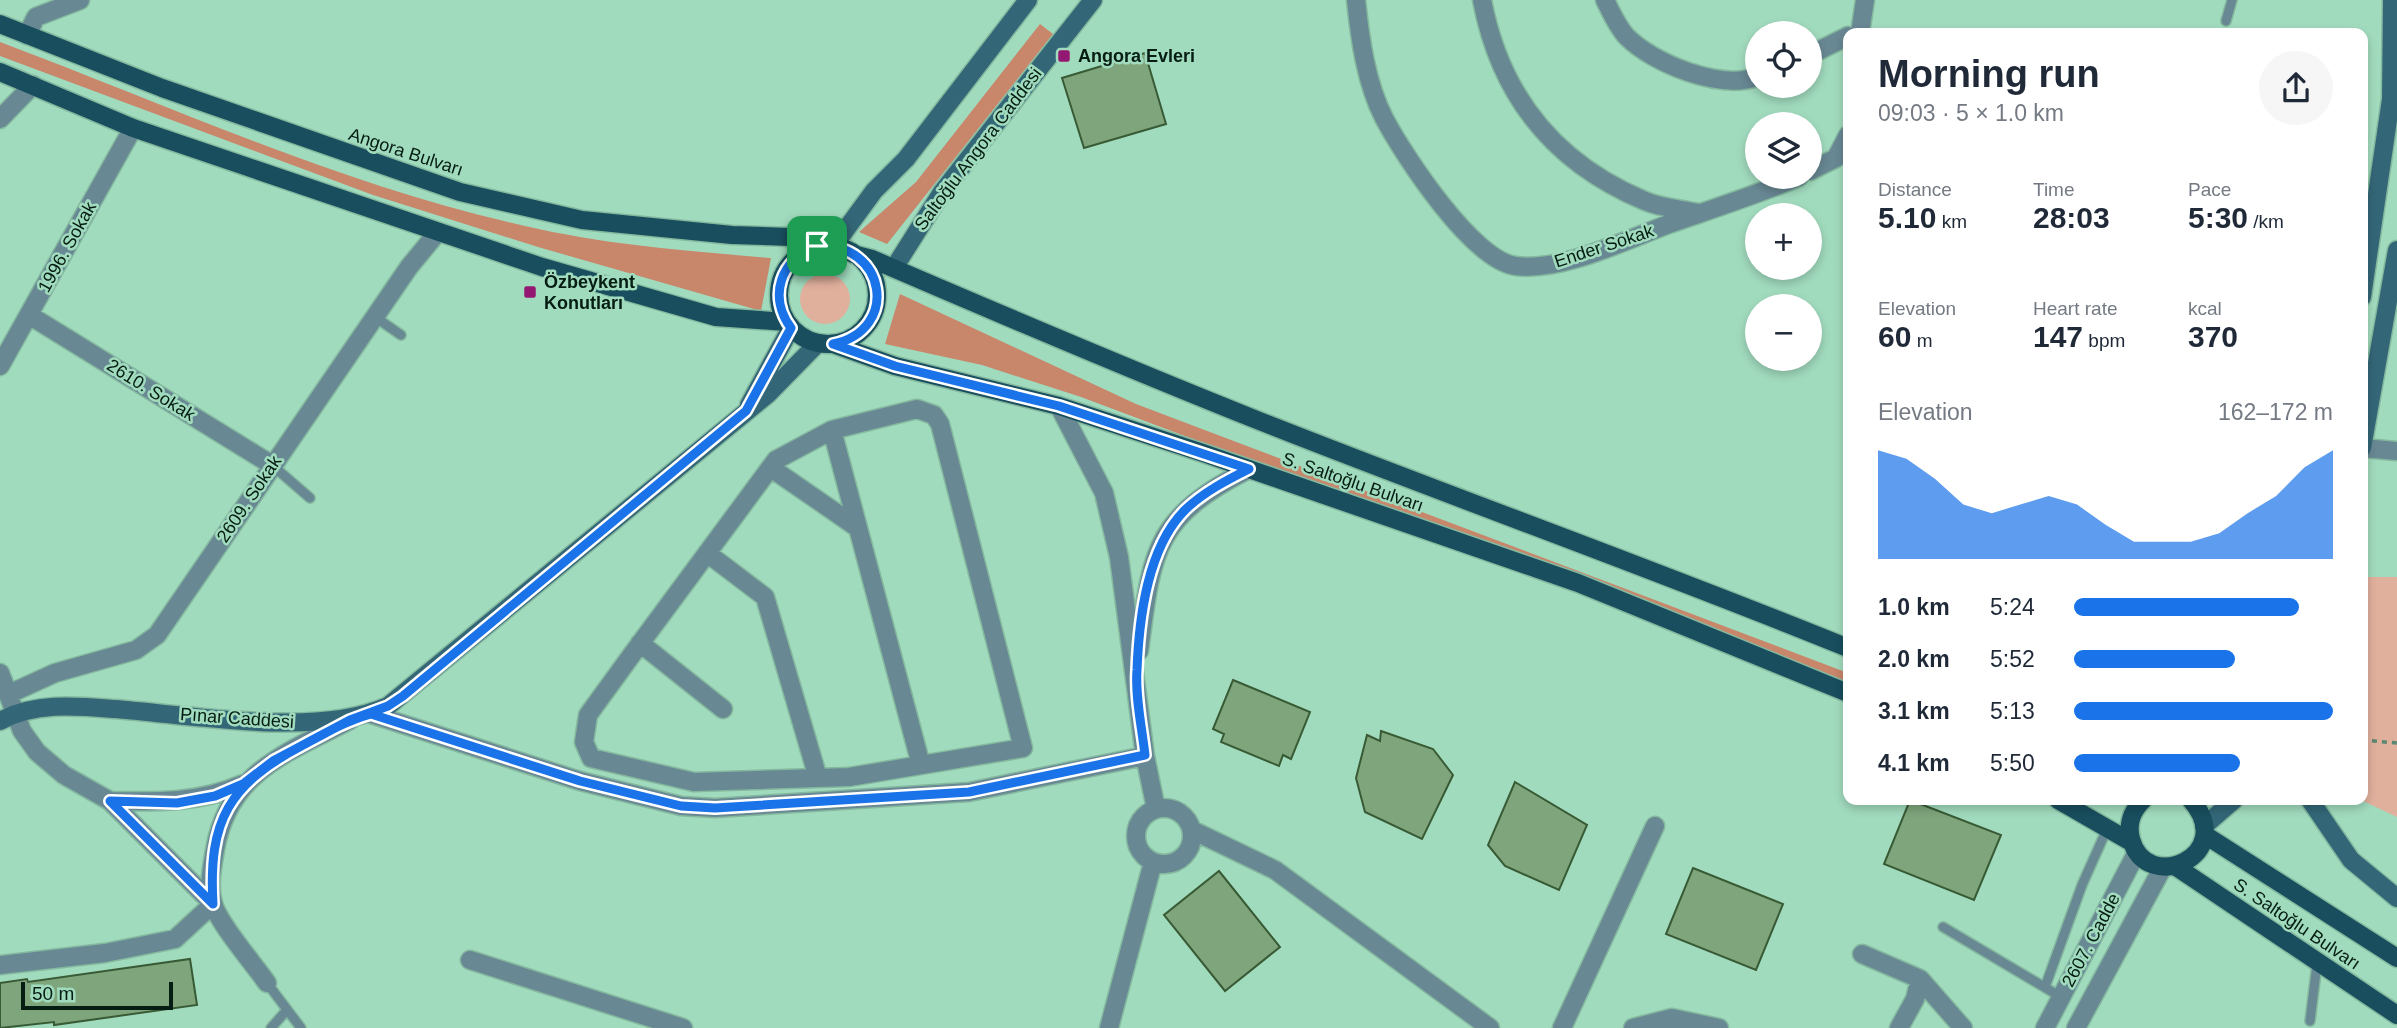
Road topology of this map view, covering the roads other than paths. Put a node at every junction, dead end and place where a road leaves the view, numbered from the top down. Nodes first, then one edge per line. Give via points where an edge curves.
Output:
1 (80, 0) edge
2 (1028, 0) edge
3 (1093, 0) edge
4 (1356, 0) edge
5 (1482, 0) edge
6 (1605, 0) edge
7 (1865, 0) edge
8 (2232, 0) edge
9 (2392, 0) edge
10 (2226, 22) dead end
11 (0, 24) edge
12 (1857, 28) edge
13 (27, 35) junction
14 (1843, 39) edge
15 (1822, 49) edge
16 (0, 72) edge
17 (1745, 78) edge
18 (33, 85) junction
19 (0, 119) edge
20 (133, 128) junction
21 (1843, 145) edge
22 (1822, 166) edge
23 (1770, 189) edge
24 (1699, 213) junction
25 (437, 233) junction
26 (825, 246) junction
27 (2397, 250) edge
28 (853, 254) junction
29 (2368, 257) edge
30 (894, 268) junction
31 (29, 314) junction
32 (375, 317) junction
33 (789, 325) junction
34 (401, 335) dead end
35 (826, 344) junction
36 (0, 366) edge
37 (1059, 406) junction
38 (746, 411) junction
39 (2368, 414) edge
40 (832, 430) junction
41 (2368, 449) edge
42 (2397, 451) edge
43 (272, 465) junction
44 (771, 468) junction
45 (1249, 469) junction
46 (310, 498) dead end
47 (858, 528) junction
48 (707, 553) junction
49 (640, 643) junction
50 (1843, 646) edge
51 (1136, 672) junction
52 (0, 673) edge
53 (1843, 690) edge
54 (9, 694) junction
55 (723, 709) dead end
56 (371, 714) junction
57 (7, 717) edge
58 (350, 720) junction
59 (1145, 755) junction
60 (591, 758) junction
61 (921, 765) junction
62 (818, 778) junction
63 (580, 781) junction
64 (243, 784) junction
65 (110, 801) junction
66 (2066, 805) edge
67 (2139, 805) edge
68 (2195, 805) edge
69 (2229, 805) edge
70 (2313, 805) edge
71 (1156, 809) junction
72 (1655, 826) dead end
73 (1192, 830) junction
74 (2107, 830) junction
75 (2205, 830) junction
76 (2134, 847) junction
77 (1153, 862) junction
78 (2169, 867) junction
79 (2397, 898) edge
80 (213, 904) junction
81 (1943, 927) dead end
82 (1862, 954) dead end
83 (2397, 958) edge
84 (470, 960) dead end
85 (2317, 964) junction
86 (0, 965) edge
87 (1920, 979) junction
88 (267, 983) joint
89 (2045, 987) junction
90 (2061, 997) junction
91 (2086, 1010) junction
92 (286, 1011) junction
93 (2397, 1015) edge
94 (2310, 1021) dead end
95 (271, 1028) edge
96 (301, 1028) edge
97 (683, 1028) edge
98 (1109, 1028) edge
99 (1490, 1028) edge
100 (1562, 1028) edge
101 (1633, 1028) edge
102 (1719, 1028) edge
103 (1899, 1028) edge
104 (1964, 1028) edge
105 (2045, 1028) edge
106 (2076, 1028) edge

1 - 13 street via 36,17
2 - 26 street via 906,159
3 - 30 street, Saltoğlu Angora Caddesi via 942,192
4 - 24 street, Ender Sokak via 1361,47 1384,118 1444,211 1490,252 1513,266 1539,267
5 - 24 street via 1489,36 1509,86 1542,131 1610,184 1647,202
6 - 17 street via 1627,37 1652,55 1714,81
7 - 12 street
8 - 10 lane
9 - 29 street via 2391,99
11 - 13 main road, Angora Bulvarı
13 - 26 main road, Angora Bulvarı via 460,192 582,220 791,237
14 - 15 street
16 - 18 main road
18 - 19 street
18 - 20 main road
20 - 25 main road
20 - 31 street, 1996. Sokak
21 - 22 street via 1836,158
23 - 24 street, Ender Sokak
25 - 32 street, 2609. Sokak
25 - 33 main road via 716,317
26 - 28 main road
26 - 33 main road via 794,258 781,278 779,301
27 - 39 street
28 - 30 main road, S. Saltoğlu Bulvarı
28 - 35 main road via 873,275 876,309 862,331 848,340
30 - 50 main road, S. Saltoğlu Bulvarı via 1265,423
31 - 36 street, 1996. Sokak
31 - 43 street, 2610. Sokak
32 - 34 lane
32 - 43 street, 2609. Sokak
33 - 35 main road
33 - 38 street, Pınar Caddesi
35 - 37 main road, S. Saltoğlu Bulvarı via 895,366
35 - 38 street, Pınar Caddesi
37 - 45 main road, S. Saltoğlu Bulvarı
37 - 51 street via 1104,493 1119,557
38 - 56 street, Pınar Caddesi via 403,696
40 - 44 street via 776,460
40 - 47 street
40 - 61 street via 917,409 934,415 940,424 1023,748
41 - 42 street
43 - 46 lane
43 - 54 street, 2609. Sokak via 157,635 120,656 55,673
44 - 47 street
44 - 48 street
45 - 51 street via 1186,509 1164,537 1150,570
45 - 53 main road, S. Saltoğlu Bulvarı via 1578,583
47 - 61 street
48 - 49 street
48 - 62 street via 765,597
49 - 55 street
49 - 60 street via 588,715 584,742
51 - 59 street
52 - 54 street
54 - 57 street
56 - 58 street, Pınar Caddesi
56 - 63 street
57 - 58 street, Pınar Caddesi via 41,708 76,707 296,723
57 - 65 street via 64,775
58 - 64 street via 273,761
59 - 63 street via 969,792 752,807 681,806
59 - 71 street
60 - 62 street via 694,782
60 - 63 street
61 - 62 street
64 - 65 street via 215,796 177,803
64 - 80 street via 227,807 217,837 211,873
65 - 80 street
66 - 74 main road, S. Saltoğlu Bulvarı
67 - 76 main road via 2130,818
68 - 75 main road, S. Saltoğlu Bulvarı
69 - 75 street
70 - 79 street via 2351,860
71 - 73 street via 1182,814
71 - 77 street via 1140,821 1136,840
72 - 100 street
73 - 77 street via 1185,855 1170,863
73 - 99 street via 1275,870
74 - 76 main road, S. Saltoğlu Bulvarı
74 - 89 lane
75 - 78 main road via 2195,855
75 - 83 main road, S. Saltoğlu Bulvarı
76 - 78 main road, S. Saltoğlu Bulvarı via 2144,860
76 - 90 street, 2607. Cadde
77 - 98 street
78 - 85 main road, S. Saltoğlu Bulvarı
78 - 91 street, 2607. Cadde
80 - 86 street via 175,939 105,953
80 - 88 street
81 - 89 lane
82 - 87 street
84 - 97 street
85 - 93 main road, S. Saltoğlu Bulvarı
85 - 94 lane
87 - 103 street
87 - 104 street
88 - 92 lane
89 - 90 lane
90 - 91 street
90 - 105 street, 2607. Cadde
91 - 106 street, 2607. Cadde
92 - 95 lane
92 - 96 lane
101 - 102 street via 1672,1018

